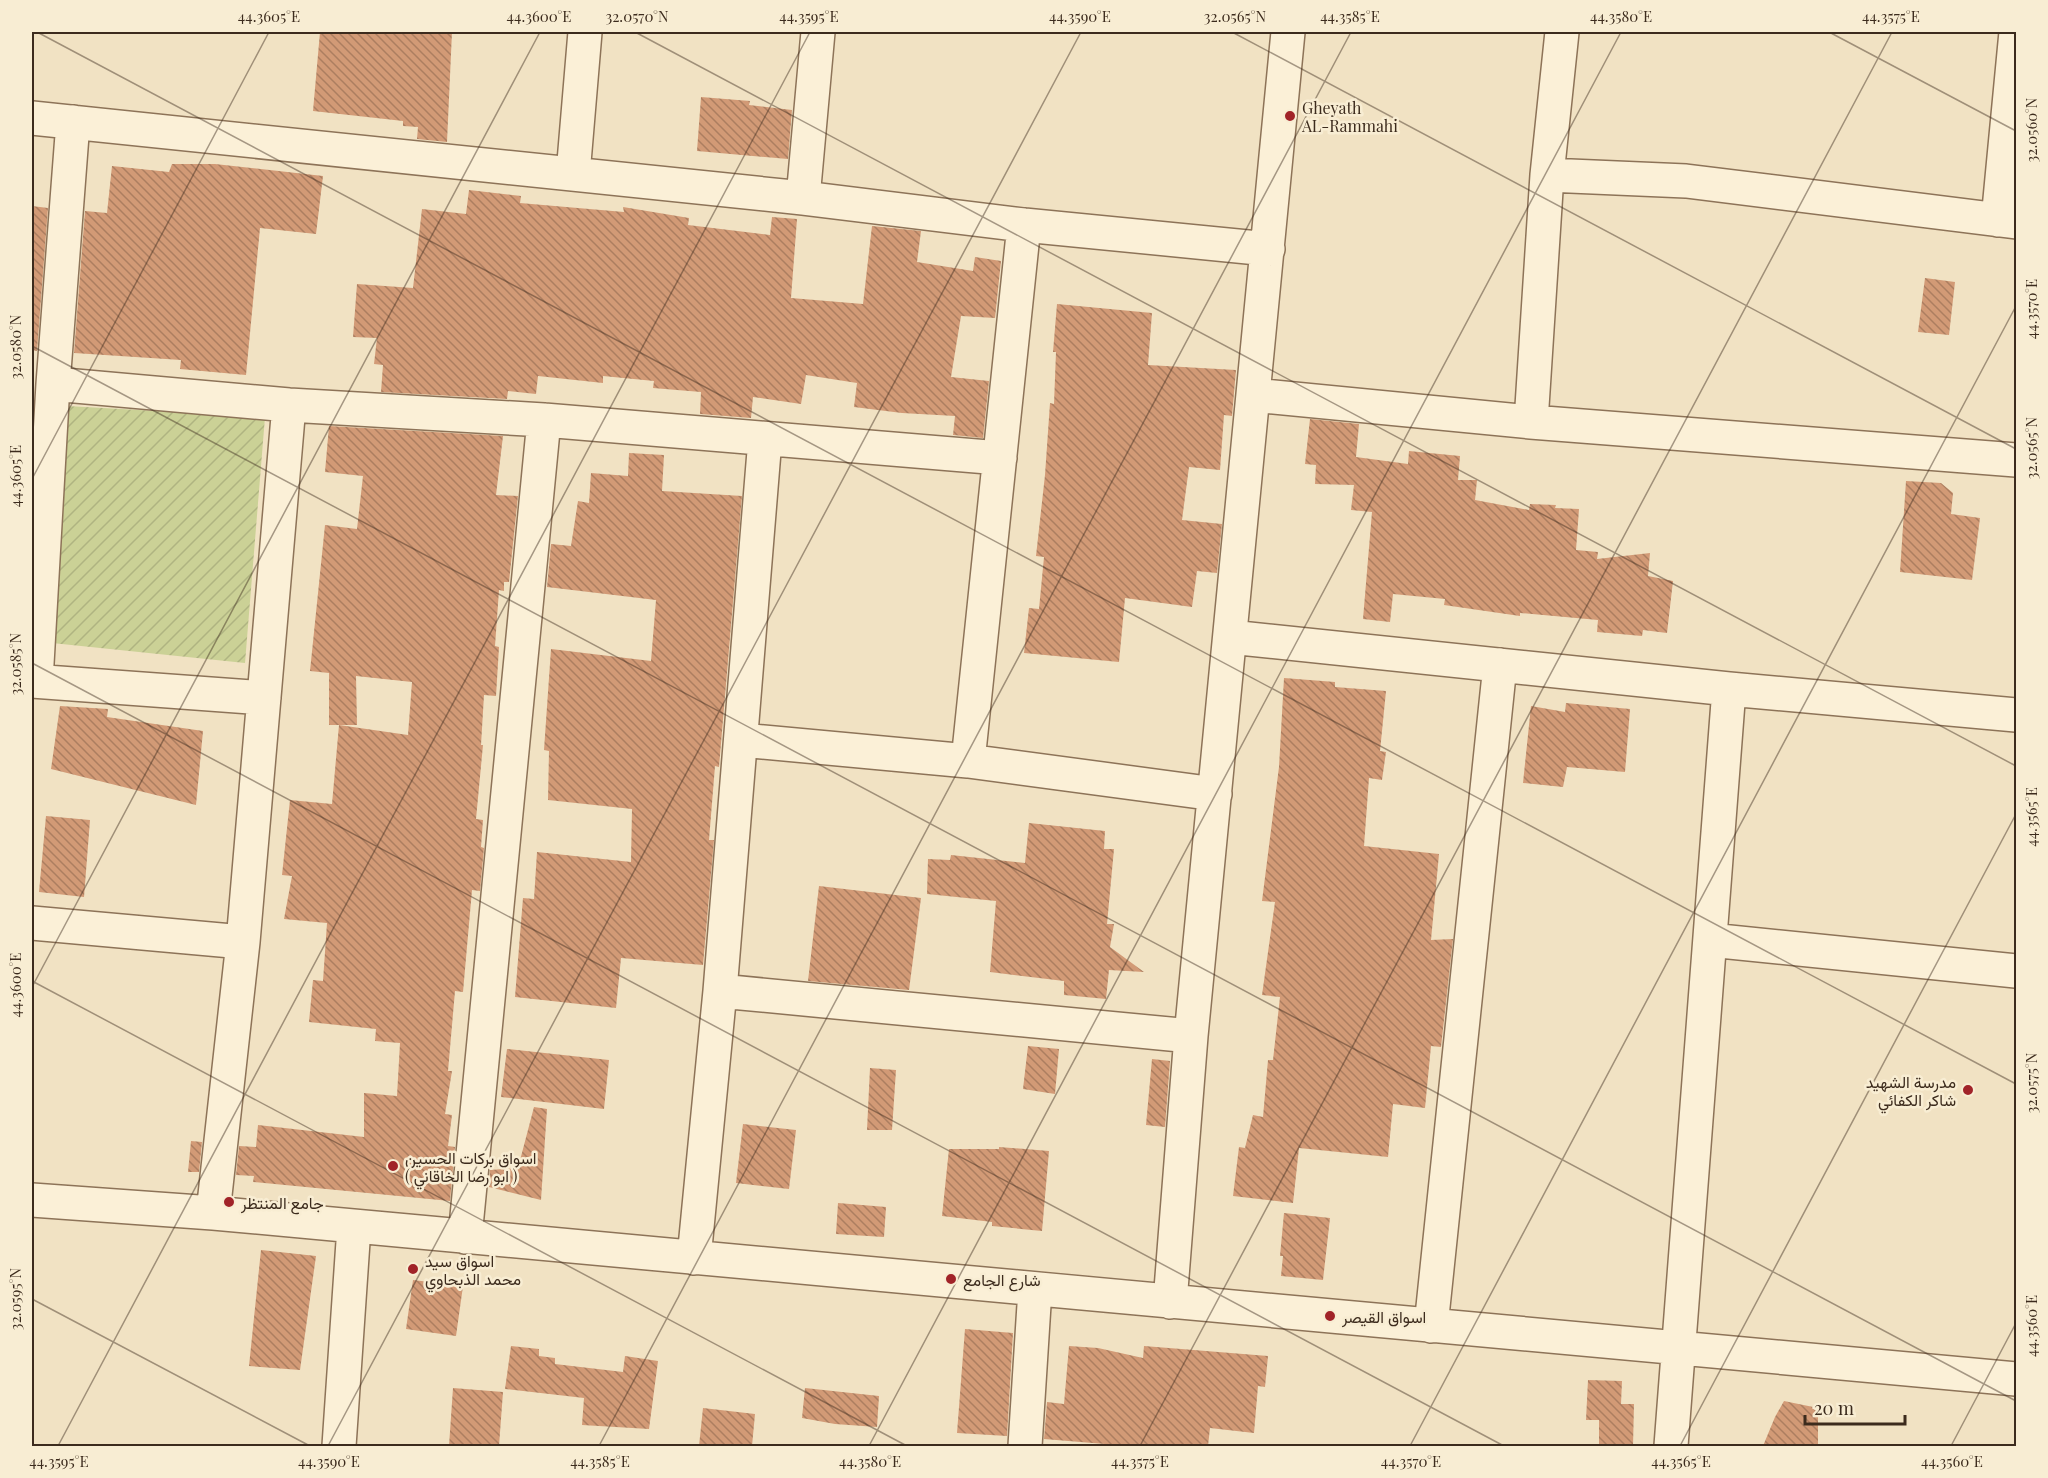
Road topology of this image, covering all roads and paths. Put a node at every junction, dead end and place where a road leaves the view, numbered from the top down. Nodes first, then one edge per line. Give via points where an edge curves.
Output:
1 (585, 32) edge
2 (818, 32) edge
3 (1288, 32) edge
4 (1562, 32) edge
5 (2016, 32) edge
6 (32, 118) edge
7 (73, 122) junction
8 (573, 174) junction
9 (1547, 175) junction
10 (803, 198) junction
11 (2007, 221) edge
12 (1024, 225) junction
13 (1268, 249) junction
14 (53, 384) junction
15 (1253, 395) junction
16 (289, 405) junction
17 (544, 420) junction
18 (1531, 422) junction
19 (765, 438) junction
20 (1000, 458) junction
21 (2016, 460) edge
22 (1230, 637) junction
23 (1500, 665) junction
24 (34, 681) edge
25 (1729, 689) junction
26 (264, 698) junction
27 (2016, 715) edge
28 (741, 740) junction
29 (968, 761) junction
30 (1215, 794) junction
31 (32, 923) edge
32 (1710, 940) junction
33 (243, 942) junction
34 (2016, 971) edge
35 (720, 991) junction
36 (1191, 1036) junction
37 (32, 1200) edge
38 (213, 1214) junction
39 (354, 1227) junction
40 (465, 1237) junction
41 (694, 1258) junction
42 (1035, 1289) junction
43 (1170, 1302) junction
44 (1431, 1326) junction
45 (1679, 1349) junction
46 (2016, 1379) edge
47 (339, 1446) edge
48 (1026, 1446) edge
49 (1671, 1446) edge

1 - 8 street
2 - 10 street
3 - 13 street
4 - 9 street
5 - 11 street
6 - 7 street
7 - 8 street
7 - 14 street
8 - 10 street
9 - 11 street via 1686,181
9 - 18 street
10 - 12 street
12 - 13 street
12 - 20 street
13 - 15 street
14 - 16 street
14 - 24 street
15 - 18 street
15 - 22 street
16 - 17 street
16 - 26 street
17 - 19 street
17 - 40 street
18 - 21 street
19 - 20 street
19 - 28 street
20 - 29 street
22 - 23 street
22 - 30 street
23 - 25 street
23 - 44 street
24 - 26 street
25 - 27 street
25 - 32 street
26 - 33 street
28 - 29 street
28 - 35 street
29 - 30 street
30 - 36 street
31 - 33 street
32 - 34 street
32 - 45 street
33 - 38 street
35 - 36 street
35 - 41 street
36 - 43 street
37 - 38 street
38 - 39 street
39 - 40 street
39 - 47 street
40 - 41 street
41 - 42 street
42 - 43 street
42 - 48 street
43 - 44 street
44 - 45 street
45 - 46 street
45 - 49 street

